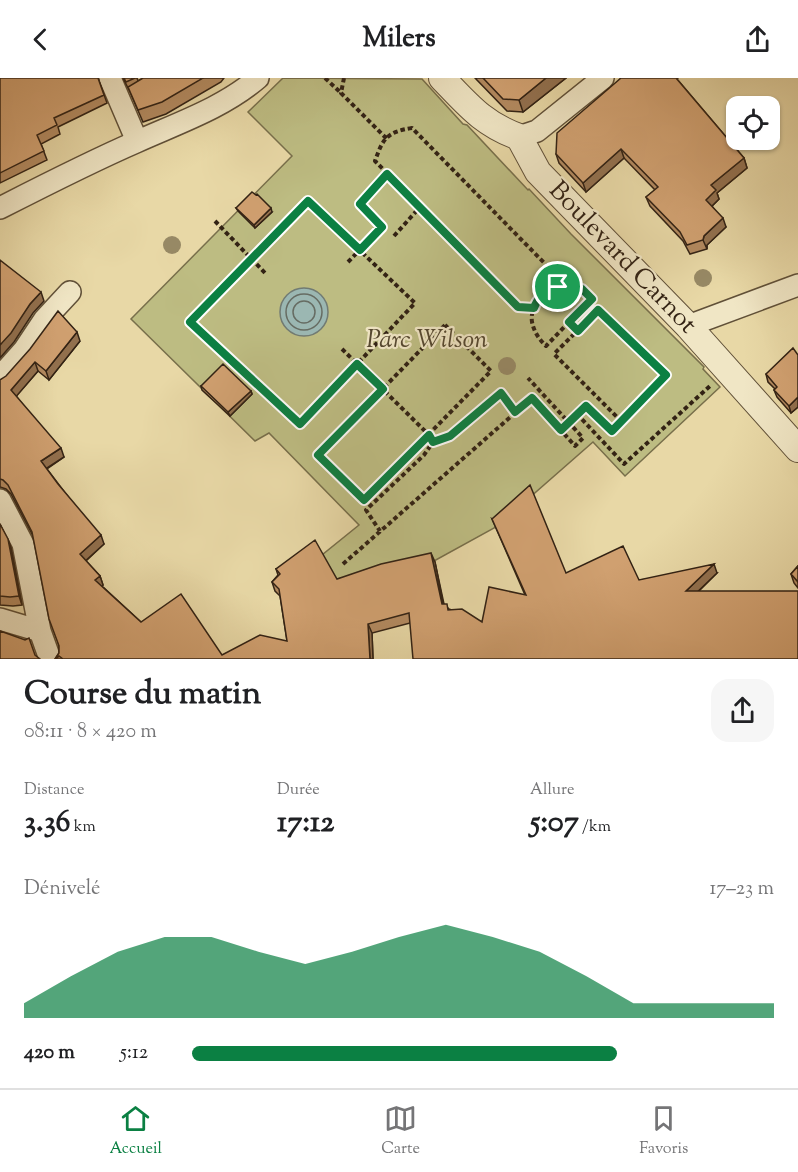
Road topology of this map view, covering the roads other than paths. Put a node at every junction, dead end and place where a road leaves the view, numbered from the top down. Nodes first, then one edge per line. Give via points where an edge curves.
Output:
1 (110, 78) edge
2 (258, 78) edge
3 (442, 78) edge
4 (603, 78) edge
5 (519, 136) junction
6 (137, 141) junction
7 (0, 208) edge
8 (798, 285) edge
9 (70, 292) dead end
10 (688, 326) junction
11 (0, 377) edge
12 (798, 449) edge
13 (0, 500) edge
14 (0, 619) edge
15 (40, 631) junction
16 (51, 659) edge

1 - 6 street
2 - 6 street via 204,113
3 - 5 street via 478,115 498,129
4 - 5 street via 537,131
5 - 10 street, Boulevard Carnot via 538,172
6 - 7 street
8 - 10 street
9 - 11 street
10 - 12 street, Boulevard Carnot
13 - 15 street via 23,544
14 - 15 street
15 - 16 street

